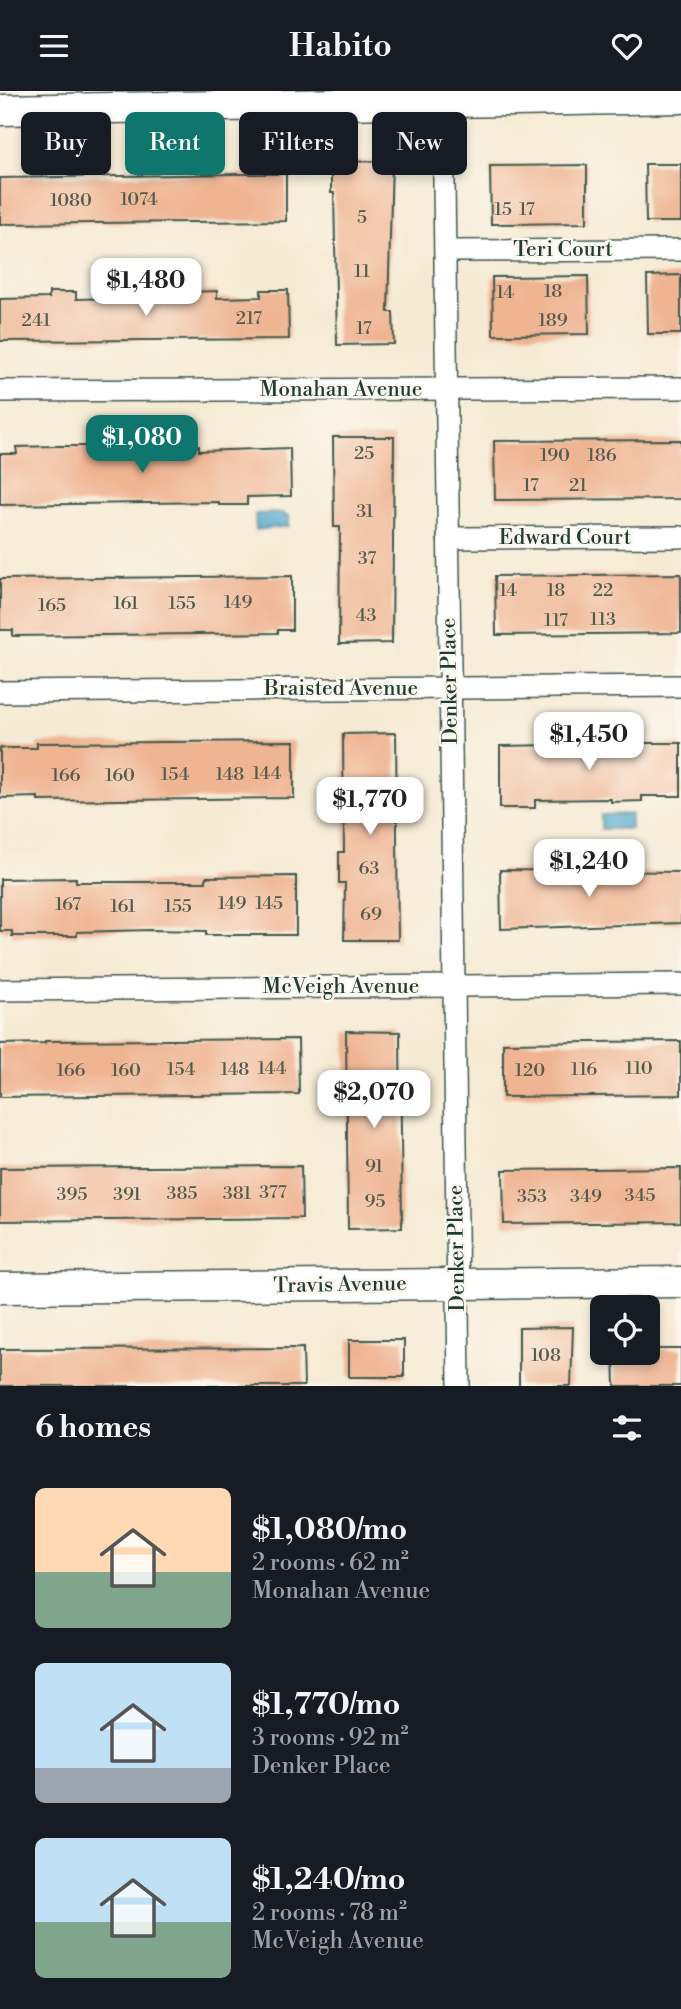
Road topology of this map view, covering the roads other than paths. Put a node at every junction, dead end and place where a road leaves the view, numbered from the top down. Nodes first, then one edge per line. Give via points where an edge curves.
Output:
1 (369, 98) edge
2 (681, 98) edge
3 (77, 100) edge
4 (443, 102) junction
5 (0, 110) edge
6 (681, 250) edge
7 (446, 251) junction
8 (681, 388) edge
9 (447, 390) junction
10 (0, 391) edge
11 (681, 537) edge
12 (448, 538) junction
13 (681, 686) edge
14 (450, 689) junction
15 (0, 692) edge
16 (681, 984) edge
17 (454, 986) junction
18 (0, 990) edge
19 (681, 1282) edge
20 (458, 1283) junction
21 (0, 1288) edge
22 (459, 1386) edge

1 - 3 street
1 - 4 street
2 - 4 street
3 - 5 street
4 - 7 street, Denker Place
6 - 7 street, Teri Court
7 - 9 street, Denker Place
8 - 9 street, Monahan Avenue
9 - 10 street, Monahan Avenue
9 - 12 street, Denker Place
11 - 12 street, Edward Court
12 - 14 street, Denker Place
13 - 14 street, Braisted Avenue
14 - 15 street, Braisted Avenue
14 - 17 street, Denker Place
16 - 17 street, McVeigh Avenue
17 - 18 street, McVeigh Avenue
17 - 20 street, Denker Place
19 - 20 street, Travis Avenue
20 - 21 street, Travis Avenue
20 - 22 street, Denker Place

